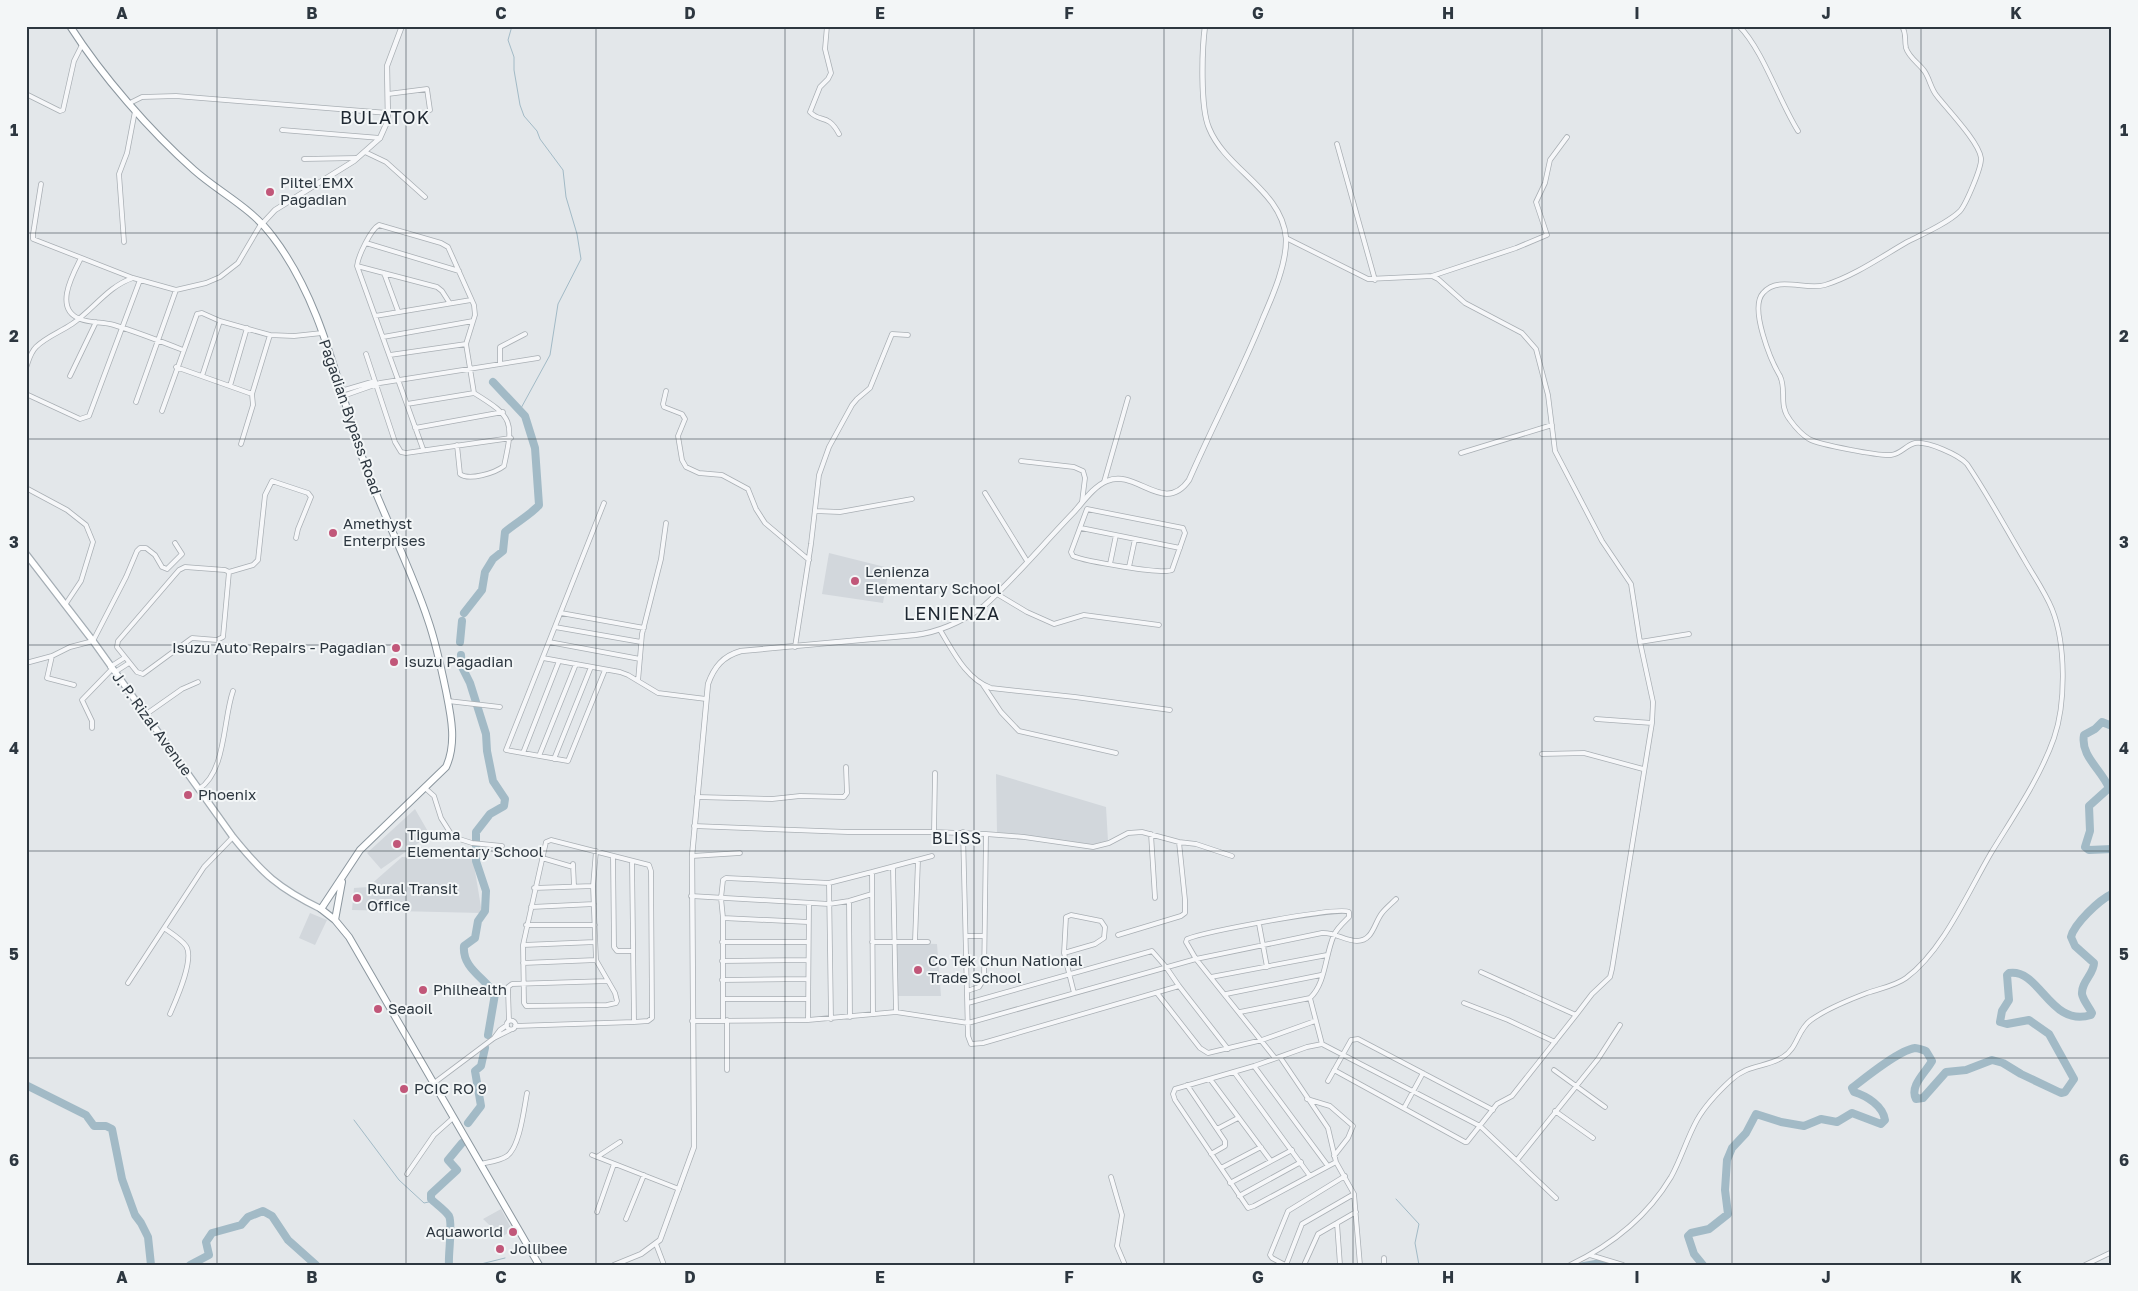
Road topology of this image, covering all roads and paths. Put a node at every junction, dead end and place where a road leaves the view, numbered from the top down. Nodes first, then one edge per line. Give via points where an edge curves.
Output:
1 (70, 26) edge
2 (402, 26) edge
3 (827, 26) edge
4 (1205, 26) edge
5 (1739, 26) edge
6 (1902, 26) edge
7 (82, 45) junction
8 (26, 94) edge
9 (388, 94) junction
10 (130, 103) junction
11 (135, 109) junction
12 (430, 110) dead end
13 (388, 113) junction
14 (282, 130) dead end
15 (1798, 131) dead end
16 (839, 134) dead end
17 (1567, 137) dead end
18 (380, 138) junction
19 (1337, 144) dead end
20 (366, 152) junction
21 (358, 158) junction
22 (304, 159) dead end
23 (41, 184) dead end
24 (426, 197) dead end
25 (262, 224) junction
26 (1286, 238) junction
27 (124, 242) dead end
28 (366, 243) junction
29 (81, 258) junction
30 (357, 266) junction
31 (459, 271) junction
32 (384, 273) junction
33 (1432, 276) junction
34 (133, 278) junction
35 (140, 280) junction
36 (1375, 280) junction
37 (176, 290) junction
38 (471, 300) junction
39 (449, 302) junction
40 (398, 311) junction
41 (375, 316) junction
42 (79, 319) junction
43 (220, 321) junction
44 (473, 321) junction
45 (96, 322) junction
46 (122, 328) junction
47 (247, 328) junction
48 (322, 333) junction
49 (524, 334) dead end
50 (270, 335) junction
51 (908, 335) dead end
52 (382, 336) junction
53 (156, 340) junction
54 (466, 344) junction
55 (183, 350) junction
56 (366, 354) dead end
57 (390, 355) junction
58 (538, 358) dead end
59 (27, 361) edge
60 (500, 363) junction
61 (176, 367) junction
62 (26, 368) edge
63 (469, 369) junction
64 (70, 376) dead end
65 (202, 376) junction
66 (399, 380) junction
67 (374, 381) junction
68 (378, 385) junction
69 (230, 386) junction
70 (666, 391) dead end
71 (342, 393) junction
72 (474, 393) junction
73 (26, 394) edge
74 (252, 394) junction
75 (1128, 398) dead end
76 (136, 402) dead end
77 (407, 404) junction
78 (162, 411) dead end
79 (503, 412) junction
80 (1552, 425) junction
81 (415, 428) junction
82 (511, 438) junction
83 (241, 444) dead end
84 (457, 445) junction
85 (423, 449) junction
86 (1461, 453) dead end
87 (1021, 461) dead end
88 (1104, 482) junction
89 (26, 488) edge
90 (985, 493) dead end
91 (912, 499) dead end
92 (604, 504) dead end
93 (1080, 504) junction
94 (1076, 510) junction
95 (815, 511) junction
96 (1086, 511) junction
97 (666, 523) dead end
98 (1081, 528) junction
99 (1116, 535) junction
100 (296, 538) dead end
101 (1135, 539) junction
102 (175, 543) dead end
103 (1180, 548) junction
104 (26, 554) edge
105 (809, 560) junction
106 (1027, 561) junction
107 (1110, 564) junction
108 (1129, 567) junction
109 (229, 572) junction
110 (997, 594) junction
111 (65, 604) junction
112 (561, 613) junction
113 (1159, 625) dead end
114 (555, 626) junction
115 (644, 628) junction
116 (940, 630) junction
117 (1689, 634) dead end
118 (93, 641) junction
119 (549, 642) junction
120 (641, 642) junction
121 (1640, 642) junction
122 (795, 647) junction
123 (52, 656) junction
124 (124, 658) junction
125 (543, 658) junction
126 (640, 659) junction
127 (559, 661) junction
128 (26, 663) edge
129 (128, 663) junction
130 (576, 664) junction
131 (591, 667) junction
132 (112, 669) junction
133 (605, 670) junction
134 (638, 681) junction
135 (198, 682) dead end
136 (74, 685) dead end
137 (983, 685) junction
138 (232, 691) dead end
139 (706, 699) junction
140 (448, 702) junction
141 (500, 707) dead end
142 (1170, 710) dead end
143 (145, 715) junction
144 (1596, 719) dead end
145 (1652, 723) junction
146 (92, 728) dead end
147 (522, 753) junction
148 (1116, 753) dead end
149 (1542, 754) dead end
150 (539, 756) junction
151 (554, 759) junction
152 (846, 767) dead end
153 (1643, 769) junction
154 (936, 773) dead end
155 (425, 788) junction
156 (199, 789) junction
157 (697, 797) junction
158 (694, 826) junction
159 (934, 832) junction
160 (963, 832) junction
161 (986, 834) junction
162 (1151, 834) junction
163 (233, 837) junction
164 (1179, 842) junction
165 (502, 846) dead end
166 (596, 851) junction
167 (740, 853) dead end
168 (613, 856) junction
169 (692, 856) junction
170 (932, 856) dead end
171 (1232, 856) dead end
172 (542, 858) junction
173 (918, 860) junction
174 (632, 861) junction
175 (893, 867) junction
176 (872, 872) junction
177 (343, 878) junction
178 (830, 883) junction
179 (574, 886) junction
180 (593, 886) junction
181 (534, 888) junction
182 (872, 894) junction
183 (691, 896) junction
184 (721, 898) junction
185 (1155, 898) dead end
186 (1396, 899) dead end
187 (849, 901) junction
188 (809, 903) junction
189 (594, 904) junction
190 (829, 904) junction
191 (530, 907) junction
192 (321, 910) junction
193 (723, 918) junction
194 (335, 920) junction
195 (808, 922) junction
196 (1259, 924) junction
197 (526, 925) junction
198 (595, 925) junction
199 (164, 928) junction
200 (1334, 934) junction
201 (1118, 935) dead end
202 (966, 936) junction
203 (983, 936) junction
204 (916, 941) junction
205 (595, 942) junction
206 (722, 942) junction
207 (808, 942) junction
208 (872, 942) junction
209 (895, 942) junction
210 (928, 942) dead end
211 (1264, 944) junction
212 (523, 945) junction
213 (632, 951) junction
214 (1064, 953) junction
215 (1327, 955) junction
216 (1196, 959) junction
217 (596, 960) junction
218 (808, 960) junction
219 (722, 961) junction
220 (522, 962) junction
221 (1267, 966) junction
222 (1166, 967) junction
223 (1481, 972) dead end
224 (1068, 973) junction
225 (1322, 975) junction
226 (1212, 977) junction
227 (808, 979) junction
228 (722, 980) junction
229 (608, 981) junction
230 (128, 983) dead end
231 (523, 984) junction
232 (1179, 986) junction
233 (967, 991) junction
234 (1157, 993) junction
235 (1074, 994) junction
236 (1226, 994) junction
237 (1310, 998) junction
238 (723, 999) junction
239 (808, 999) junction
240 (968, 1003) junction
241 (1464, 1003) dead end
242 (896, 1012) junction
243 (1240, 1012) junction
244 (170, 1014) dead end
245 (873, 1014) junction
246 (1576, 1015) junction
247 (850, 1017) junction
248 (831, 1018) junction
249 (725, 1020) junction
250 (808, 1020) junction
251 (692, 1021) junction
252 (1315, 1021) junction
253 (634, 1022) junction
254 (508, 1023) junction
255 (968, 1023) junction
256 (1620, 1025) dead end
257 (516, 1026) junction
258 (510, 1030) junction
259 (494, 1038) junction
260 (1262, 1040) junction
261 (1556, 1042) junction
262 (1322, 1044) junction
263 (1228, 1049) junction
264 (1342, 1054) junction
265 (1278, 1057) junction
266 (1254, 1066) junction
267 (727, 1070) dead end
268 (1334, 1070) junction
269 (1554, 1070) dead end
270 (1234, 1072) junction
271 (1423, 1073) junction
272 (1210, 1079) junction
273 (1328, 1081) dead end
274 (434, 1083) junction
275 (1187, 1085) junction
276 (1576, 1087) junction
277 (1414, 1091) junction
278 (526, 1093) dead end
279 (1307, 1099) junction
280 (1605, 1107) dead end
281 (1404, 1108) junction
282 (1493, 1110) junction
283 (1556, 1111) junction
284 (453, 1118) junction
285 (1238, 1118) junction
286 (1480, 1126) junction
287 (1217, 1129) junction
288 (1593, 1138) dead end
289 (620, 1142) dead end
290 (1261, 1147) junction
291 (1292, 1150) junction
292 (1211, 1154) junction
293 (592, 1155) dead end
294 (1334, 1156) junction
295 (598, 1157) junction
296 (1517, 1160) junction
297 (1271, 1161) junction
298 (1301, 1162) junction
299 (1336, 1162) junction
300 (480, 1164) junction
301 (614, 1164) junction
302 (1328, 1166) junction
303 (1220, 1168) junction
304 (407, 1174) dead end
305 (644, 1176) junction
306 (1310, 1176) junction
307 (1345, 1176) junction
308 (1111, 1177) dead end
309 (1230, 1183) junction
310 (679, 1189) junction
311 (1354, 1194) junction
312 (1239, 1196) junction
313 (1556, 1198) dead end
314 (596, 1212) dead end
315 (1356, 1212) junction
316 (626, 1219) dead end
317 (1337, 1223) junction
318 (656, 1244) junction
319 (2112, 1252) edge
320 (1590, 1255) junction
321 (1384, 1258) dead end
322 (538, 1265) edge
323 (614, 1265) edge
324 (664, 1265) edge
325 (1125, 1265) edge
326 (1286, 1265) edge
327 (1304, 1265) edge
328 (1340, 1265) edge
329 (1360, 1265) edge
330 (1384, 1265) edge
331 (1570, 1265) edge
332 (1623, 1265) edge
333 (2086, 1265) edge

1 - 7 highway, Pagadian Bypass Road
2 - 9 street via 387,66
3 - 16 street via 825,49 831,73 820,86 810,112 832,122
4 - 26 street via 1202,64 1209,128 1226,154 1270,199
5 - 15 street via 1764,65
6 - 320 street via 1908,52 1980,154 1981,163 1963,207 1923,234 1825,285 1778,285 1767,289 1760,296 1760,324 1768,354 1782,380 1784,410 1795,427 1808,438 1886,455 1924,443 1967,464 2052,609 2061,659 2062,695 2058,723 2050,747 2020,807 1949,926 1922,964 1901,981 1858,996 1810,1020 1795,1046 1784,1056 1745,1069 1732,1079 1704,1110 1671,1177 1646,1212
7 - 8 street via 74,62 63,110
7 - 10 highway, Pagadian Bypass Road
9 - 12 street via 428,89
9 - 13 street
10 - 11 highway, Pagadian Bypass Road
10 - 13 street via 142,96 176,96
11 - 25 highway, Pagadian Bypass Road via 195,171
11 - 27 street via 127,153 119,174
13 - 18 street via 386,129
14 - 18 street
17 - 33 street via 1550,160 1545,183 1536,202 1547,235
18 - 20 street
19 - 36 street
20 - 21 street
20 - 24 street via 386,162
21 - 22 street
21 - 25 street via 275,210
23 - 29 street via 34,239
25 - 37 street via 246,253 230,270 206,283
25 - 48 highway, Pagadian Bypass Road via 295,269
26 - 36 street via 1352,272
26 - 88 street via 1282,265 1270,302 1184,487 1167,494 1118,478
28 - 30 street
28 - 31 street
28 - 31 street via 373,229 384,226 445,245
29 - 34 street
29 - 42 street via 66,298 71,312
30 - 32 street
30 - 41 street
31 - 38 street
32 - 39 street via 437,288
32 - 40 street
33 - 36 street
33 - 80 street via 1465,303 1522,333 1529,340 1536,349
34 - 35 street
34 - 42 street via 119,284
35 - 37 street
35 - 46 street
37 - 53 street
38 - 39 street
38 - 44 street
39 - 40 street
40 - 41 street
41 - 52 street
42 - 45 street
42 - 59 street via 41,342
43 - 47 street
43 - 55 street via 197,314
43 - 65 street
44 - 52 street
44 - 54 street
45 - 46 street
45 - 64 street
46 - 53 street
46 - 73 street via 89,416 80,419
47 - 50 street
47 - 69 street
48 - 50 street
48 - 71 highway, Pagadian Bypass Road
49 - 60 street via 500,347
50 - 74 street
51 - 95 street via 892,334 870,388 852,405 829,446 819,474
52 - 57 street
53 - 55 street
53 - 76 street
54 - 57 street
54 - 63 street
55 - 61 street
56 - 67 street
57 - 66 street
58 - 60 street
59 - 62 street
60 - 63 street
61 - 65 street
61 - 78 street
63 - 66 street
63 - 72 street
65 - 69 street
66 - 68 street
66 - 77 street
67 - 68 street
67 - 71 street
68 - 71 street
68 - 85 street via 398,449 406,453
69 - 74 street
70 - 105 street via 664,407 682,414 685,419 678,436 686,467 699,473 722,475 745,487 765,523
71 - 140 highway, Pagadian Bypass Road via 373,486 428,618
72 - 77 street
72 - 79 street
74 - 83 street via 253,404
75 - 88 street
77 - 81 street
79 - 81 street
79 - 82 street
80 - 86 street
80 - 121 street via 1556,451 1563,468 1602,541 1630,580
81 - 85 street
82 - 84 street
82 - 84 street via 504,466 495,472 466,477 460,474
84 - 85 street
87 - 93 street via 1083,471 1085,478
88 - 93 street
89 - 111 street via 67,510 86,525 93,542 80,581
90 - 106 street
91 - 95 street via 840,512
92 - 112 street
93 - 94 street
93 - 96 street
94 - 96 street
94 - 106 street
95 - 105 street
96 - 98 street
96 - 103 street via 1181,527 1185,533
97 - 115 street
98 - 99 street
98 - 107 street via 1071,552 1073,556
99 - 101 street
99 - 107 street
100 - 109 street via 311,497 308,493 272,481 265,495 258,560 253,565
101 - 103 street
101 - 108 street
102 - 118 street via 182,554 167,568 162,567 146,548 137,551
103 - 108 street via 1169,572
104 - 111 main road, J. P. Rizal Avenue
105 - 122 street
106 - 110 street
107 - 108 street
109 - 124 street via 185,567 179,570 118,641 117,647
109 - 129 street via 223,637 217,640 192,638 141,675
110 - 113 street via 1054,624 1084,615
110 - 116 street via 974,614
111 - 118 main road, J. P. Rizal Avenue
112 - 114 street
112 - 115 street
114 - 119 street
114 - 120 street
115 - 120 street
116 - 122 street
116 - 137 street via 961,663
117 - 121 street
118 - 123 street
118 - 132 main road, J. P. Rizal Avenue
119 - 125 street
119 - 126 street
120 - 126 street
121 - 145 street via 1653,702
122 - 139 street via 741,652 725,658 711,675
123 - 128 street
123 - 136 street via 47,678
124 - 129 street
124 - 132 street
125 - 127 street
125 - 147 street via 506,750
126 - 134 street
127 - 130 street
127 - 147 street
129 - 132 street
130 - 131 street
130 - 150 street
131 - 133 street
131 - 151 street
132 - 143 main road, J. P. Rizal Avenue
132 - 146 street via 82,700
133 - 134 street via 628,675
133 - 151 street via 568,762
134 - 139 street via 658,693
135 - 143 street via 182,689
137 - 142 street
137 - 148 street via 1019,731
138 - 156 street via 224,736 212,775
139 - 157 street
140 - 141 street
140 - 155 highway, Pagadian Bypass Road via 453,744 451,756 446,767
143 - 156 main road, J. P. Rizal Avenue
144 - 145 street
145 - 153 street
147 - 150 street
149 - 153 street via 1584,753
150 - 151 street
152 - 157 street via 844,797
153 - 246 street via 1610,977
154 - 159 street
155 - 165 street via 434,796 441,818 453,837
155 - 177 highway, Pagadian Bypass Road via 360,850
156 - 163 main road, J. P. Rizal Avenue
157 - 158 street
158 - 159 street
158 - 169 street
159 - 160 street
160 - 161 street
160 - 202 street
161 - 162 street via 1102,846 1133,832
161 - 203 street
162 - 164 street
162 - 185 street
163 - 192 main road, J. P. Rizal Avenue via 268,878
163 - 199 street via 204,867
164 - 171 street
164 - 201 street via 1185,913
166 - 168 street
166 - 172 street via 550,840 546,842
166 - 180 street
167 - 169 street
168 - 174 street
168 - 213 street via 614,947 617,951
169 - 183 street
170 - 173 street
172 - 179 street via 573,865
172 - 181 street
173 - 175 street
173 - 204 street
174 - 213 street
174 - 253 street via 647,864 651,871 653,1016 648,1021
175 - 176 street
175 - 209 street
176 - 178 street
176 - 182 street
177 - 192 highway, Pagadian Bypass Road
177 - 194 highway, Pagadian Bypass Road
178 - 184 street via 726,878 722,883
178 - 190 street
179 - 180 street
179 - 181 street
180 - 189 street
181 - 191 street
182 - 187 street
182 - 208 street
183 - 184 street
183 - 251 street
184 - 188 street
184 - 193 street
186 - 200 street via 1381,914 1368,938 1356,941
187 - 190 street
187 - 247 street
188 - 190 street
188 - 195 street
189 - 191 street
189 - 198 street
190 - 248 street
191 - 197 street
192 - 194 highway, J. P. Rizal Avenue
193 - 195 street
193 - 206 street
194 - 274 highway, J. P. Rizal Avenue via 349,937
195 - 207 street
196 - 200 street via 1348,910 1350,917
196 - 211 street
196 - 216 street via 1187,939
197 - 198 street
197 - 212 street
198 - 205 street
199 - 230 street
199 - 244 street via 185,944 188,953 184,978
200 - 211 street via 1322,933
200 - 215 street
202 - 203 street
202 - 233 street
203 - 233 street via 984,978 979,987
204 - 209 street
204 - 210 street
205 - 212 street
205 - 217 street
206 - 207 street
206 - 219 street
207 - 218 street
208 - 209 street
208 - 245 street
209 - 242 street
211 - 216 street
211 - 221 street
212 - 220 street
213 - 253 street
214 - 214 street via 1101,941 1105,934 1104,924 1094,919 1068,916
214 - 224 street
215 - 221 street
215 - 225 street
216 - 222 street
216 - 226 street
217 - 220 street
217 - 229 street
218 - 219 street
218 - 227 street
219 - 228 street
220 - 231 street
221 - 226 street
222 - 224 street via 1154,952 1147,951
222 - 232 street
222 - 235 street
223 - 246 street
224 - 235 street
224 - 240 street
225 - 236 street
225 - 237 street
226 - 236 street
227 - 228 street
227 - 239 street
228 - 238 street
229 - 231 street
229 - 231 street via 617,998 613,1004 526,1006
231 - 254 street via 508,987
232 - 234 street
232 - 263 street
233 - 240 street
234 - 255 street via 976,1045 969,1041
234 - 263 street via 1204,1052
235 - 255 street
236 - 243 street
237 - 243 street
237 - 252 street
238 - 239 street
238 - 249 street
239 - 250 street
240 - 255 street
241 - 261 street
242 - 245 street
242 - 255 street
243 - 260 street
245 - 247 street
246 - 261 street
247 - 248 street
248 - 250 street
249 - 250 street
249 - 251 street
249 - 267 street
251 - 310 street via 696,1136
252 - 260 street
252 - 262 street
253 - 257 street
254 - 257 street via 514,1022
254 - 258 street
254 - 259 street
256 - 276 street
257 - 258 street
258 - 259 street
259 - 274 street
260 - 263 street
260 - 265 street
261 - 282 street via 1512,1096 1500,1101
262 - 264 street
262 - 265 street
264 - 268 street
264 - 271 street via 1351,1040 1358,1039
264 - 277 street
265 - 266 street
265 - 279 street
266 - 270 street
266 - 302 street
268 - 273 street
268 - 281 street
269 - 276 street
270 - 272 street
270 - 291 street
271 - 277 street
271 - 282 street
272 - 275 street
272 - 285 street
274 - 284 highway, J. P. Rizal Avenue
275 - 287 street
275 - 292 street via 1175,1089 1173,1094
276 - 280 street
276 - 283 street
277 - 281 street
277 - 286 street
278 - 300 street via 518,1135 510,1153 501,1159
279 - 294 street via 1328,1128
279 - 294 street via 1330,1106 1353,1126
281 - 286 street via 1466,1142
282 - 286 street
283 - 288 street
283 - 296 street
284 - 300 highway, J. P. Rizal Avenue
284 - 304 street via 434,1135
285 - 287 street
285 - 290 street
286 - 296 street
287 - 292 street via 1226,1144
289 - 295 street
290 - 297 street
290 - 303 street
291 - 297 street
291 - 298 street
292 - 303 street
293 - 295 street
294 - 299 street
295 - 301 street
296 - 313 street
297 - 309 street
298 - 306 street
298 - 312 street
299 - 302 street
299 - 307 street
300 - 322 highway, J. P. Rizal Avenue
301 - 305 street
301 - 314 street
302 - 306 street
303 - 309 street
305 - 310 street
305 - 316 street
306 - 312 street via 1251,1208 1245,1206
307 - 311 street
307 - 326 street via 1287,1212 1270,1255
308 - 325 street via 1122,1215 1117,1246
309 - 312 street
310 - 318 street
311 - 315 street
311 - 326 street via 1302,1224
315 - 317 street
315 - 329 street
317 - 327 street via 1317,1236
317 - 328 street
318 - 323 street
318 - 324 street
319 - 333 street
320 - 331 street
320 - 332 street
321 - 330 street

